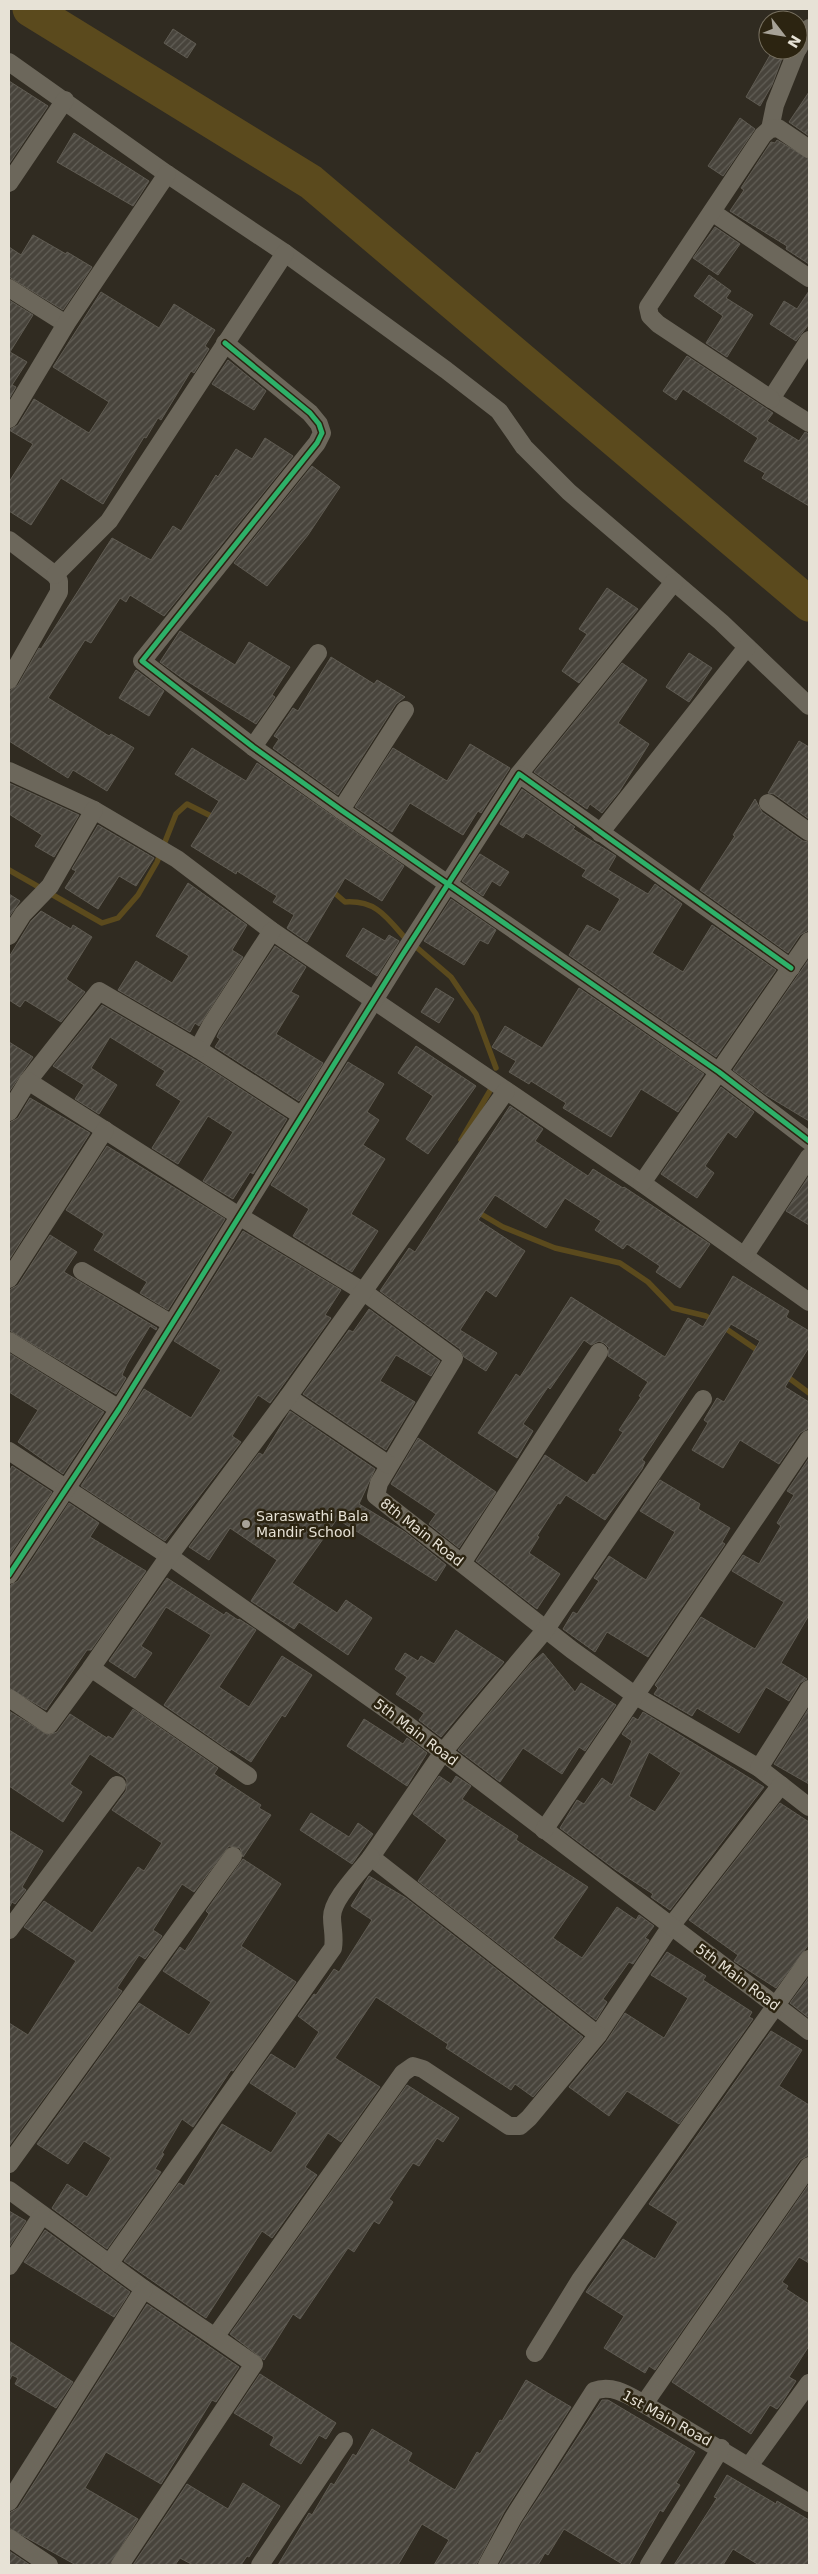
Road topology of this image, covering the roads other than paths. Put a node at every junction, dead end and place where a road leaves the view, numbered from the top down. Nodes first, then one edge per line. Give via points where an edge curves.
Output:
1 (794, 60) edge
2 (9, 62) edge
3 (65, 100) junction
4 (770, 130) junction
5 (809, 149) edge
6 (167, 174) junction
7 (9, 183) edge
8 (712, 212) junction
9 (286, 253) junction
10 (809, 278) edge
11 (9, 288) edge
12 (66, 324) junction
13 (809, 340) edge
14 (225, 344) junction
15 (771, 399) junction
16 (9, 419) edge
17 (809, 423) edge
18 (9, 540) edge
19 (55, 575) junction
20 (674, 582) junction
21 (747, 647) junction
22 (318, 653) dead end
23 (9, 680) edge
24 (809, 706) edge
25 (405, 710) dead end
26 (253, 747) junction
27 (9, 771) edge
28 (519, 774) junction
29 (768, 803) dead end
30 (94, 810) junction
31 (341, 810) junction
32 (809, 832) edge
33 (600, 833) junction
34 (449, 883) junction
35 (272, 930) junction
36 (9, 936) edge
37 (809, 941) edge
38 (791, 968) junction
39 (374, 1000) junction
40 (198, 1049) junction
41 (719, 1072) junction
42 (28, 1081) junction
43 (506, 1091) junction
44 (9, 1112) edge
45 (302, 1116) junction
46 (105, 1130) junction
47 (809, 1141) edge
48 (809, 1156) edge
49 (642, 1184) junction
50 (238, 1216) junction
51 (744, 1255) junction
52 (82, 1271) dead end
53 (9, 1279) edge
54 (364, 1292) junction
55 (809, 1302) edge
56 (172, 1324) junction
57 (9, 1341) edge
58 (599, 1352) dead end
59 (288, 1397) junction
60 (703, 1398) dead end
61 (119, 1409) junction
62 (809, 1439) edge
63 (9, 1451) edge
64 (389, 1465) junction
65 (66, 1487) junction
66 (168, 1556) junction
67 (462, 1563) junction
68 (9, 1575) edge
69 (546, 1629) junction
70 (91, 1668) junction
71 (809, 1689) edge
72 (636, 1696) junction
73 (9, 1698) edge
74 (443, 1752) junction
75 (759, 1768) junction
76 (248, 1776) dead end
77 (117, 1785) dead end
78 (781, 1785) junction
79 (809, 1807) edge
80 (544, 1830) junction
81 (233, 1856) dead end
82 (371, 1857) junction
83 (671, 1926) junction
84 (9, 1930) edge
85 (809, 1959) edge
86 (776, 2006) junction
87 (809, 2031) edge
88 (598, 2035) junction
89 (9, 2164) edge
90 (809, 2166) edge
91 (9, 2190) edge
92 (42, 2214) junction
93 (110, 2264) junction
94 (9, 2266) edge
95 (144, 2289) junction
96 (215, 2337) junction
97 (534, 2353) dead end
98 (809, 2383) edge
99 (644, 2404) junction
100 (344, 2441) dead end
101 (721, 2448) junction
102 (749, 2466) junction
103 (9, 2502) edge
104 (809, 2503) edge
105 (9, 2538) edge
106 (49, 2565) edge
107 (120, 2565) edge
108 (260, 2565) edge
109 (487, 2565) edge
110 (649, 2565) edge

1 - 4 street via 775,105
2 - 3 street
3 - 6 street
3 - 7 street
4 - 5 street via 778,128 785,131
4 - 8 street via 763,135
6 - 9 street
6 - 12 street
8 - 10 street
8 - 15 street via 654,296 648,307 650,316
9 - 14 street
9 - 20 street via 498,411 524,447 569,492
11 - 12 street
12 - 16 street
13 - 15 street
14 - 19 street via 109,522
14 - 26 street via 310,413 322,433 142,661
15 - 17 street
18 - 19 street
19 - 23 street via 59,581 59,592
20 - 21 street
20 - 28 street
21 - 24 street
21 - 33 street
22 - 26 street
25 - 31 street
26 - 31 street
27 - 30 street
28 - 33 street
28 - 34 street
29 - 32 street
30 - 35 street via 176,859
30 - 36 street via 50,886 23,914
31 - 34 street
33 - 38 street
34 - 39 street
34 - 41 street
35 - 39 street
35 - 40 street
37 - 38 street
38 - 41 street
39 - 43 street
39 - 45 street
40 - 42 street via 99,991
40 - 45 street
41 - 47 street
41 - 49 street
42 - 44 street
42 - 46 street, 8th Main Road
43 - 49 street
43 - 54 street
45 - 50 street
46 - 50 street, 8th Main Road
46 - 53 street
48 - 51 street
49 - 51 street
50 - 54 street, 8th Main Road
50 - 56 street
51 - 55 street
52 - 56 street
54 - 59 street
54 - 64 street, 8th Main Road via 454,1358
56 - 61 street
57 - 61 street
58 - 67 street
59 - 64 street
59 - 66 street
60 - 69 street
61 - 65 street
62 - 72 street
63 - 65 street, 5th Main Road
64 - 67 street, 8th Main Road via 378,1483 376,1496
65 - 66 street, 5th Main Road
65 - 68 street
66 - 70 street
66 - 74 street, 5th Main Road
67 - 69 street, 8th Main Road
69 - 72 street, 8th Main Road
69 - 74 street
70 - 73 street via 48,1725
70 - 76 street
71 - 75 street
72 - 75 street, 8th Main Road
72 - 80 street
74 - 80 street, 5th Main Road
74 - 82 street
75 - 78 street, 8th Main Road
77 - 84 street
78 - 79 street, 8th Main Road
78 - 83 street
80 - 83 street, 5th Main Road
81 - 89 street
82 - 88 street
82 - 93 street via 334,1904 332,1917 336,1935 333,1948
83 - 86 street, 5th Main Road
83 - 88 street
85 - 86 street
86 - 87 street, 5th Main Road
86 - 97 street via 580,2280
88 - 96 street via 520,2126 509,2126 423,2069 413,2066 403,2073
90 - 99 street
91 - 92 street
92 - 93 street
92 - 94 street
93 - 95 street
95 - 96 street
95 - 103 street
96 - 107 street via 254,2364
98 - 102 street
99 - 101 street, 1st Main Road
99 - 109 street, 1st Main Road via 605,2387 594,2391
100 - 108 street
101 - 102 street, 1st Main Road
101 - 110 street
102 - 104 street, 1st Main Road
105 - 106 street

